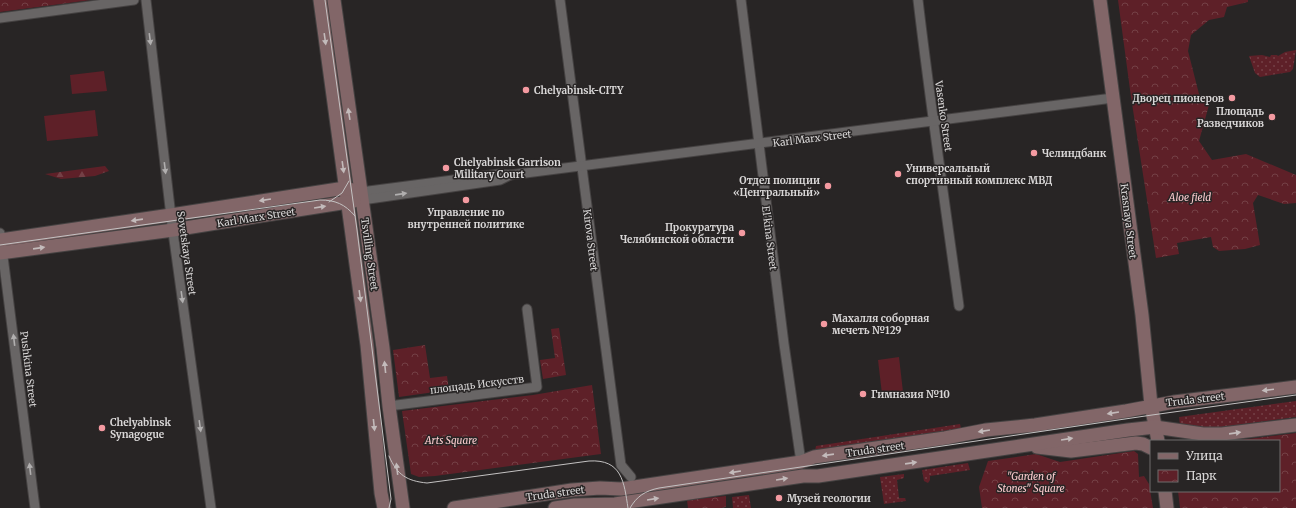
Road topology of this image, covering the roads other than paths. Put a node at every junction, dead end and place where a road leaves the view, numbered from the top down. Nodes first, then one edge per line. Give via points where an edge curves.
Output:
1 (134, 0) edge
2 (146, 0) edge
3 (320, 0) edge
4 (334, 0) edge
5 (560, 0) edge
6 (741, 0) edge
7 (918, 0) edge
8 (1100, 0) edge
9 (0, 18) edge
10 (1113, 98) junction
11 (933, 123) junction
12 (759, 144) junction
13 (582, 167) junction
14 (345, 188) junction
15 (361, 196) junction
16 (348, 203) junction
17 (171, 215) junction
18 (173, 230) junction
19 (0, 237) edge
20 (2, 253) edge
21 (959, 306) dead end
22 (527, 309) dead end
23 (1296, 387) edge
24 (1151, 405) junction
25 (389, 406) junction
26 (1296, 425) edge
27 (1154, 427) junction
28 (1203, 434) junction
29 (1158, 440) edge
30 (1168, 440) edge
31 (1028, 445) junction
32 (1150, 448) edge
33 (801, 462) junction
34 (803, 476) junction
35 (631, 477) dead end
36 (623, 489) junction
37 (1165, 492) edge
38 (635, 505) edge
39 (615, 506) edge
40 (35, 508) edge
41 (211, 508) edge
42 (384, 508) edge
43 (403, 508) edge
44 (454, 508) edge
45 (555, 508) edge
46 (1167, 508) edge

1 - 9 street
2 -> 17 street, Sovetskaya Street
3 -> 14 main road, Tsvilling Street
15 -> 4 main road, Tsvilling Street
5 - 13 street, Kirova Street
6 - 12 street, El'kina Street
7 - 11 street, Vasenko Street
8 - 10 main road, Krasnaya Street
10 - 11 street, Karl Marx Street
10 - 24 main road, Krasnaya Street via 1142,315
11 - 12 street, Karl Marx Street
11 - 21 street, Vasenko Street
12 - 13 street, Karl Marx Street
12 - 33 street, El'kina Street
13 - 15 street, Karl Marx Street via 524,174 499,174
13 - 35 street, Kirova Street via 621,465
14 - 15 main road, Karl Marx Street
14 - 16 main road, Tsvilling Street
14 -> 17 main road, Karl Marx Street
15 - 16 main road, Karl Marx Street
25 -> 15 main road, Tsvilling Street
18 -> 16 main road, Karl Marx Street
16 -> 42 main road, Tsvilling Street via 367,345
17 - 18 street, Sovetskaya Street
17 -> 19 main road, Karl Marx Street
20 -> 18 main road, Karl Marx Street
18 -> 41 street, Sovetskaya Street
19 - 20 street, Pushkina Street
40 -> 20 street, Pushkina Street
22 - 25 street, площадь Искусств via 537,387
23 -> 24 main road, Truda street
24 - 27 main road, Krasnaya Street
24 -> 33 main road, Truda street via 814,457
43 -> 25 main road, Tsvilling Street
28 -> 26 main road, Truda street via 1229,434
27 - 28 main road, Truda street
27 - 29 main road, Krasnaya Street
31 -> 27 main road, Truda street
28 - 30 main road via 1184,434
31 - 32 main road via 1071,451 1136,443
34 -> 31 main road, Truda street via 818,476
33 - 34 main road, El'kina Street
33 -> 36 main road, Truda street
38 -> 34 main road, Truda street
36 - 38 main road
36 - 39 main road
36 - 44 main road, Truda street via 572,490
37 - 46 main road
38 - 39 main road, Truda street
39 - 45 main road, Truda street via 575,505

